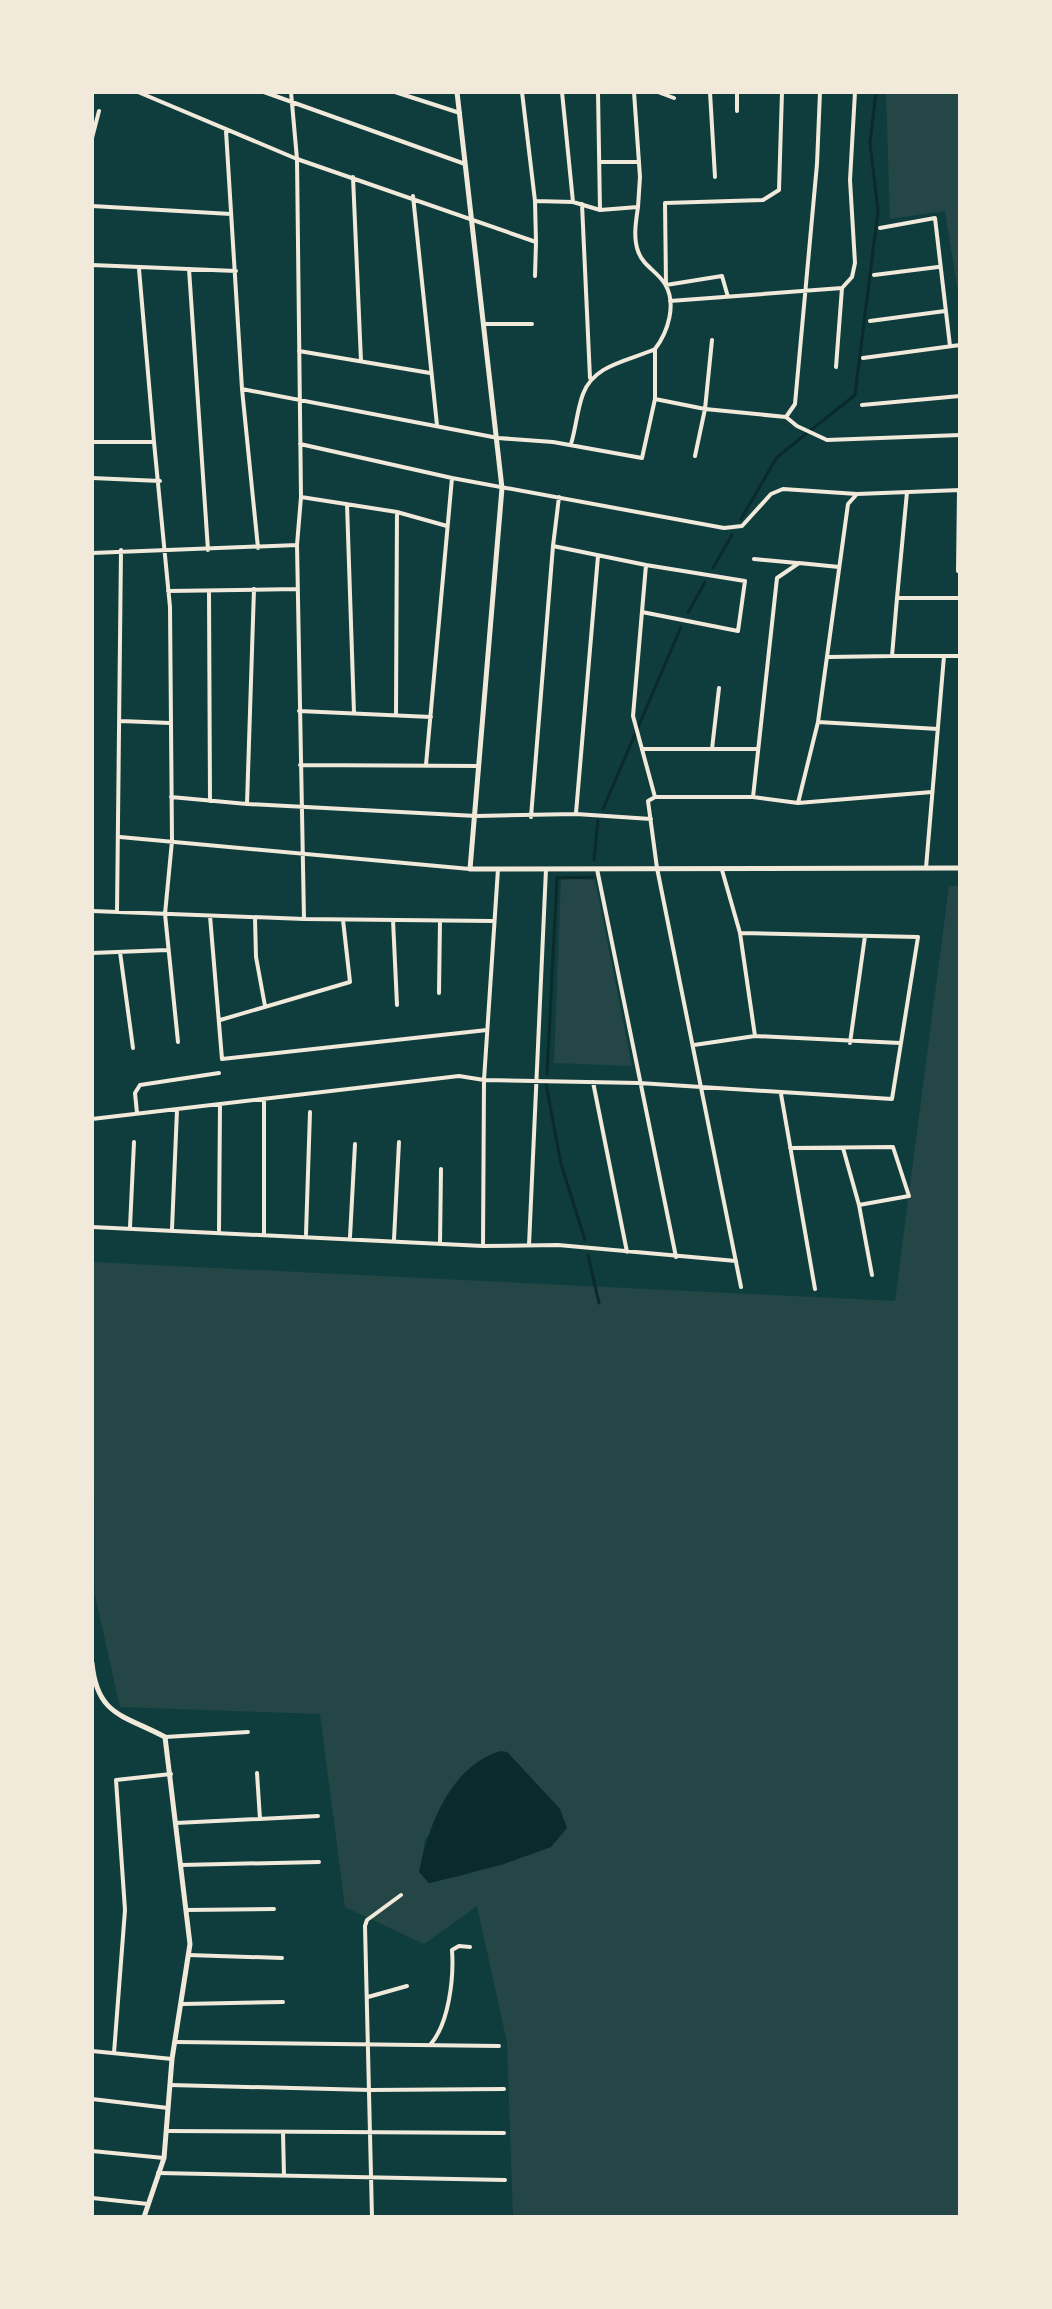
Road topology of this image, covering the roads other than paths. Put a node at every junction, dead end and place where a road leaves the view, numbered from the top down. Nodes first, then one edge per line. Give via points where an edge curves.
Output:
1 (138, 92) edge
2 (264, 92) edge
3 (291, 92) edge
4 (395, 92) edge
5 (457, 92) edge
6 (522, 92) edge
7 (562, 92) edge
8 (598, 92) edge
9 (634, 92) edge
10 (658, 92) edge
11 (710, 92) edge
12 (737, 92) edge
13 (782, 92) edge
14 (820, 92) edge
15 (855, 92) edge
16 (674, 98) dead end
17 (293, 104) junction
18 (99, 111) dead end
19 (737, 111) dead end
20 (460, 113) junction
21 (226, 130) junction
22 (92, 138) edge
23 (297, 159) junction
24 (600, 162) junction
25 (639, 162) junction
26 (465, 164) junction
27 (353, 177) junction
28 (715, 177) dead end
29 (413, 196) junction
30 (535, 201) junction
31 (573, 202) junction
32 (582, 204) junction
33 (92, 206) edge
34 (638, 207) junction
35 (600, 210) junction
36 (231, 214) junction
37 (471, 218) junction
38 (880, 228) dead end
39 (536, 242) junction
40 (92, 265) edge
41 (938, 267) junction
42 (139, 269) junction
43 (189, 269) junction
44 (236, 271) junction
45 (874, 275) dead end
46 (535, 276) dead end
47 (666, 285) junction
48 (842, 288) junction
49 (807, 291) junction
50 (728, 297) junction
51 (670, 301) junction
52 (945, 311) junction
53 (870, 321) dead end
54 (484, 324) junction
55 (532, 324) dead end
56 (712, 340) dead end
57 (960, 345) edge
58 (950, 346) junction
59 (655, 349) junction
60 (299, 351) junction
61 (863, 358) dead end
62 (361, 361) junction
63 (836, 367) dead end
64 (430, 373) junction
65 (590, 379) junction
66 (242, 389) junction
67 (960, 396) edge
68 (298, 398) junction
69 (655, 399) junction
70 (862, 405) dead end
71 (705, 409) junction
72 (786, 417) junction
73 (437, 426) junction
74 (960, 435) edge
75 (498, 438) junction
76 (92, 442) edge
77 (154, 442) junction
78 (300, 444) junction
79 (571, 445) junction
80 (695, 456) dead end
81 (92, 478) edge
82 (452, 478) junction
83 (160, 481) junction
84 (502, 488) junction
85 (959, 490) edge
86 (907, 492) junction
87 (857, 494) junction
88 (301, 497) junction
89 (559, 497) junction
90 (347, 504) junction
91 (397, 512) junction
92 (447, 526) junction
93 (297, 545) junction
94 (553, 546) junction
95 (258, 548) junction
96 (121, 550) junction
97 (166, 550) junction
98 (208, 550) junction
99 (92, 553) edge
100 (598, 556) junction
101 (754, 559) dead end
102 (799, 563) junction
103 (646, 565) junction
104 (839, 567) junction
105 (958, 571) dead end
106 (254, 589) junction
107 (297, 589) junction
108 (168, 591) junction
109 (209, 592) junction
110 (897, 598) junction
111 (960, 598) edge
112 (642, 612) junction
113 (892, 656) junction
114 (944, 656) junction
115 (960, 656) edge
116 (828, 657) junction
117 (719, 688) dead end
118 (299, 711) junction
119 (354, 713) junction
120 (396, 713) junction
121 (431, 717) junction
122 (120, 721) junction
123 (818, 722) junction
124 (170, 723) junction
125 (938, 729) junction
126 (644, 749) junction
127 (712, 749) junction
128 (758, 749) junction
129 (300, 765) junction
130 (426, 765) junction
131 (481, 766) junction
132 (932, 792) junction
133 (171, 797) junction
134 (655, 797) junction
135 (753, 797) junction
136 (210, 801) junction
137 (798, 803) junction
138 (247, 804) junction
139 (301, 806) junction
140 (576, 814) junction
141 (476, 816) junction
142 (531, 817) junction
143 (652, 819) junction
144 (120, 837) junction
145 (172, 841) junction
146 (302, 853) junction
147 (657, 868) junction
148 (926, 868) junction
149 (960, 868) edge
150 (470, 869) junction
151 (498, 869) junction
152 (546, 869) junction
153 (597, 869) junction
154 (722, 870) junction
155 (92, 911) edge
156 (117, 912) junction
157 (165, 914) junction
158 (210, 916) junction
159 (255, 917) junction
160 (304, 919) junction
161 (343, 920) junction
162 (393, 920) junction
163 (440, 921) junction
164 (492, 921) junction
165 (740, 933) junction
166 (865, 936) junction
167 (167, 950) junction
168 (120, 952) junction
169 (92, 953) edge
170 (439, 993) dead end
171 (397, 1005) dead end
172 (265, 1006) junction
173 (220, 1020) junction
174 (487, 1030) junction
175 (755, 1036) junction
176 (178, 1042) dead end
177 (850, 1043) junction
178 (900, 1043) junction
179 (694, 1045) junction
180 (133, 1048) dead end
181 (219, 1073) dead end
182 (484, 1080) junction
183 (535, 1081) junction
184 (593, 1082) junction
185 (639, 1083) junction
186 (700, 1087) junction
187 (781, 1094) junction
188 (264, 1099) junction
189 (220, 1104) junction
190 (177, 1110) junction
191 (310, 1112) dead end
192 (137, 1113) junction
193 (92, 1119) edge
194 (134, 1142) dead end
195 (399, 1142) dead end
196 (355, 1144) dead end
197 (790, 1148) junction
198 (843, 1148) junction
199 (441, 1169) dead end
200 (859, 1205) junction
201 (92, 1227) edge
202 (130, 1227) junction
203 (172, 1229) junction
204 (219, 1231) junction
205 (264, 1233) junction
206 (306, 1235) junction
207 (350, 1237) junction
208 (394, 1239) junction
209 (440, 1243) junction
210 (529, 1245) junction
211 (483, 1246) junction
212 (627, 1252) junction
213 (676, 1257) junction
214 (736, 1261) junction
215 (872, 1275) dead end
216 (741, 1287) dead end
217 (815, 1289) dead end
218 (92, 1663) edge
219 (93, 1679) edge
220 (248, 1732) dead end
221 (165, 1737) junction
222 (257, 1773) dead end
223 (171, 1774) junction
224 (318, 1816) dead end
225 (260, 1819) junction
226 (176, 1823) junction
227 (319, 1862) dead end
228 (181, 1865) junction
229 (401, 1895) dead end
230 (274, 1909) dead end
231 (186, 1910) junction
232 (470, 1947) dead end
233 (188, 1955) junction
234 (282, 1958) dead end
235 (407, 1986) dead end
236 (368, 1997) junction
237 (283, 2002) dead end
238 (182, 2004) junction
239 (176, 2042) junction
240 (369, 2044) junction
241 (430, 2045) junction
242 (499, 2046) dead end
243 (92, 2051) edge
244 (114, 2053) junction
245 (172, 2059) junction
246 (170, 2085) junction
247 (504, 2089) dead end
248 (370, 2090) junction
249 (92, 2099) edge
250 (168, 2108) junction
251 (166, 2131) junction
252 (283, 2132) junction
253 (370, 2133) junction
254 (504, 2133) dead end
255 (92, 2151) edge
256 (164, 2158) junction
257 (158, 2173) junction
258 (284, 2176) junction
259 (371, 2179) junction
260 (505, 2180) dead end
261 (92, 2198) edge
262 (148, 2204) junction
263 (144, 2217) edge
264 (372, 2217) edge

1 - 21 street
2 - 17 street
3 - 17 street
4 - 20 street
5 - 20 street
6 - 30 street
7 - 31 street
8 - 24 street
9 - 25 street
10 - 16 street
11 - 28 street
12 - 19 street
13 - 47 street via 779,190 763,200 665,203
14 - 49 street
15 - 48 street via 850,180 855,263
17 - 23 street
17 - 26 street
18 - 22 street
20 - 26 street
21 - 23 street
21 - 36 street
23 - 27 street
23 - 60 street
24 - 25 street
24 - 35 street
25 - 34 street
26 - 37 street
27 - 29 street
27 - 62 street
29 - 37 street
29 - 64 street
30 - 31 street
30 - 39 street
31 - 32 street
32 - 35 street
32 - 65 street
33 - 36 street
34 - 35 street
34 - 47 street via 636,247
36 - 44 street
37 - 39 street
37 - 54 street
38 - 41 street via 935,218
39 - 46 street
40 - 42 street
41 - 45 street
41 - 52 street
42 - 43 street
42 - 77 street
43 - 44 street
43 - 98 street
44 - 66 street
47 - 50 street via 722,276
47 - 51 street
48 - 49 street
48 - 63 street
49 - 50 street
49 - 72 street via 795,404
50 - 51 street
51 - 59 street via 668,324
52 - 53 street
52 - 58 street
54 - 55 street
54 - 75 street
56 - 71 street
57 - 58 street
58 - 61 street
59 - 65 street
59 - 69 street
60 - 62 street
60 - 68 street
62 - 64 street
64 - 73 street
65 - 79 street
66 - 68 street
66 - 95 street
67 - 70 street
68 - 73 street
68 - 78 street
69 - 71 street
69 - 79 street via 642,458
71 - 72 street
71 - 80 street
72 - 74 street via 827,440
73 - 75 street
75 - 79 street
75 - 84 street
76 - 77 street
77 - 83 street
78 - 82 street
78 - 88 street
81 - 83 street
82 - 84 street
82 - 92 street
83 - 97 street
84 - 89 street
84 - 131 street
85 - 86 street
85 - 105 street
86 - 87 street
86 - 110 street
87 - 89 street via 783,489 771,494 742,526 724,528
87 - 104 street via 848,504
88 - 90 street
88 - 93 street
89 - 94 street
90 - 91 street
90 - 119 street
91 - 92 street
91 - 120 street
92 - 121 street
93 - 95 street
93 - 107 street
94 - 100 street
94 - 142 street
95 - 98 street
96 - 97 street
96 - 99 street
96 - 122 street
97 - 98 street
97 - 108 street
100 - 103 street
100 - 140 street
101 - 102 street
102 - 104 street
102 - 128 street via 777,578
103 - 112 street
103 - 112 street via 745,581 738,631
104 - 116 street
106 - 107 street
106 - 109 street
106 - 138 street
107 - 118 street
108 - 109 street
108 - 124 street
109 - 136 street
110 - 111 street
110 - 113 street
112 - 126 street via 633,716
113 - 114 street
113 - 116 street
114 - 115 street
114 - 125 street
116 - 123 street
117 - 127 street
118 - 119 street
118 - 129 street
119 - 120 street
120 - 121 street
121 - 130 street
122 - 124 street
122 - 144 street
123 - 125 street
123 - 137 street
124 - 133 street
125 - 132 street
126 - 127 street
126 - 134 street
127 - 128 street
128 - 135 street
129 - 130 street
129 - 139 street
130 - 131 street
131 - 141 street
132 - 137 street
132 - 148 street
133 - 136 street
133 - 145 street
134 - 135 street
134 - 143 street via 648,801
135 - 137 street
136 - 138 street
138 - 139 street
139 - 141 street
139 - 146 street
140 - 142 street
140 - 143 street
141 - 142 street
141 - 150 street
143 - 147 street
144 - 145 street
144 - 156 street
145 - 146 street
145 - 157 street
146 - 150 street
146 - 160 street
147 - 153 street
147 - 154 street
147 - 179 street
148 - 149 street
148 - 154 street
150 - 151 street
151 - 152 street
151 - 164 street
152 - 153 street
152 - 183 street
153 - 185 street
154 - 165 street
155 - 156 street
156 - 157 street
157 - 158 street
157 - 167 street
158 - 159 street
158 - 173 street
159 - 160 street
159 - 172 street
160 - 161 street
161 - 162 street
161 - 172 street via 350,982
162 - 163 street
162 - 171 street
163 - 164 street
163 - 170 street
164 - 174 street
165 - 166 street
165 - 175 street
166 - 177 street
166 - 178 street via 918,937
167 - 168 street
167 - 176 street
168 - 169 street
168 - 180 street
172 - 173 street
173 - 174 street via 222,1059
174 - 182 street
175 - 177 street
175 - 179 street
177 - 178 street
178 - 187 street via 892,1099
179 - 186 street
181 - 192 street via 140,1085 135,1093
182 - 183 street
182 - 188 street via 459,1076
182 - 211 street
183 - 184 street
183 - 210 street
184 - 185 street
184 - 212 street
185 - 186 street
185 - 213 street
186 - 187 street
186 - 214 street
187 - 197 street
188 - 189 street
188 - 205 street
189 - 190 street
189 - 204 street
190 - 192 street
190 - 203 street
191 - 206 street
192 - 193 street
194 - 202 street
195 - 208 street
196 - 207 street
197 - 198 street
197 - 217 street
198 - 200 street
198 - 200 street via 893,1147 909,1196
199 - 209 street
200 - 215 street
201 - 202 street
202 - 203 street
203 - 204 street
204 - 205 street
205 - 206 street
206 - 207 street
207 - 208 street
208 - 209 street
209 - 211 street
210 - 211 street
210 - 212 street
212 - 213 street
213 - 214 street
214 - 216 street
218 - 219 street
219 - 221 street via 108,1710
220 - 221 street
221 - 223 street
222 - 225 street
223 - 226 street
223 - 244 street via 116,1780 125,1910
224 - 225 street
225 - 226 street
226 - 228 street
227 - 228 street
228 - 231 street
229 - 236 street via 365,1926
230 - 231 street
231 - 233 street
232 - 241 street via 452,1950 441,2033
233 - 234 street
233 - 238 street
235 - 236 street
236 - 240 street
237 - 238 street
238 - 239 street
239 - 240 street
239 - 245 street
240 - 241 street
240 - 248 street
241 - 242 street
243 - 244 street
244 - 245 street
245 - 246 street
246 - 248 street
246 - 250 street
247 - 248 street
248 - 253 street
249 - 250 street
250 - 251 street
251 - 252 street
251 - 256 street
252 - 253 street
252 - 258 street
253 - 254 street
253 - 259 street
255 - 256 street
256 - 257 street
257 - 258 street
257 - 262 street
258 - 259 street
259 - 260 street
259 - 264 street
261 - 262 street
262 - 263 street

